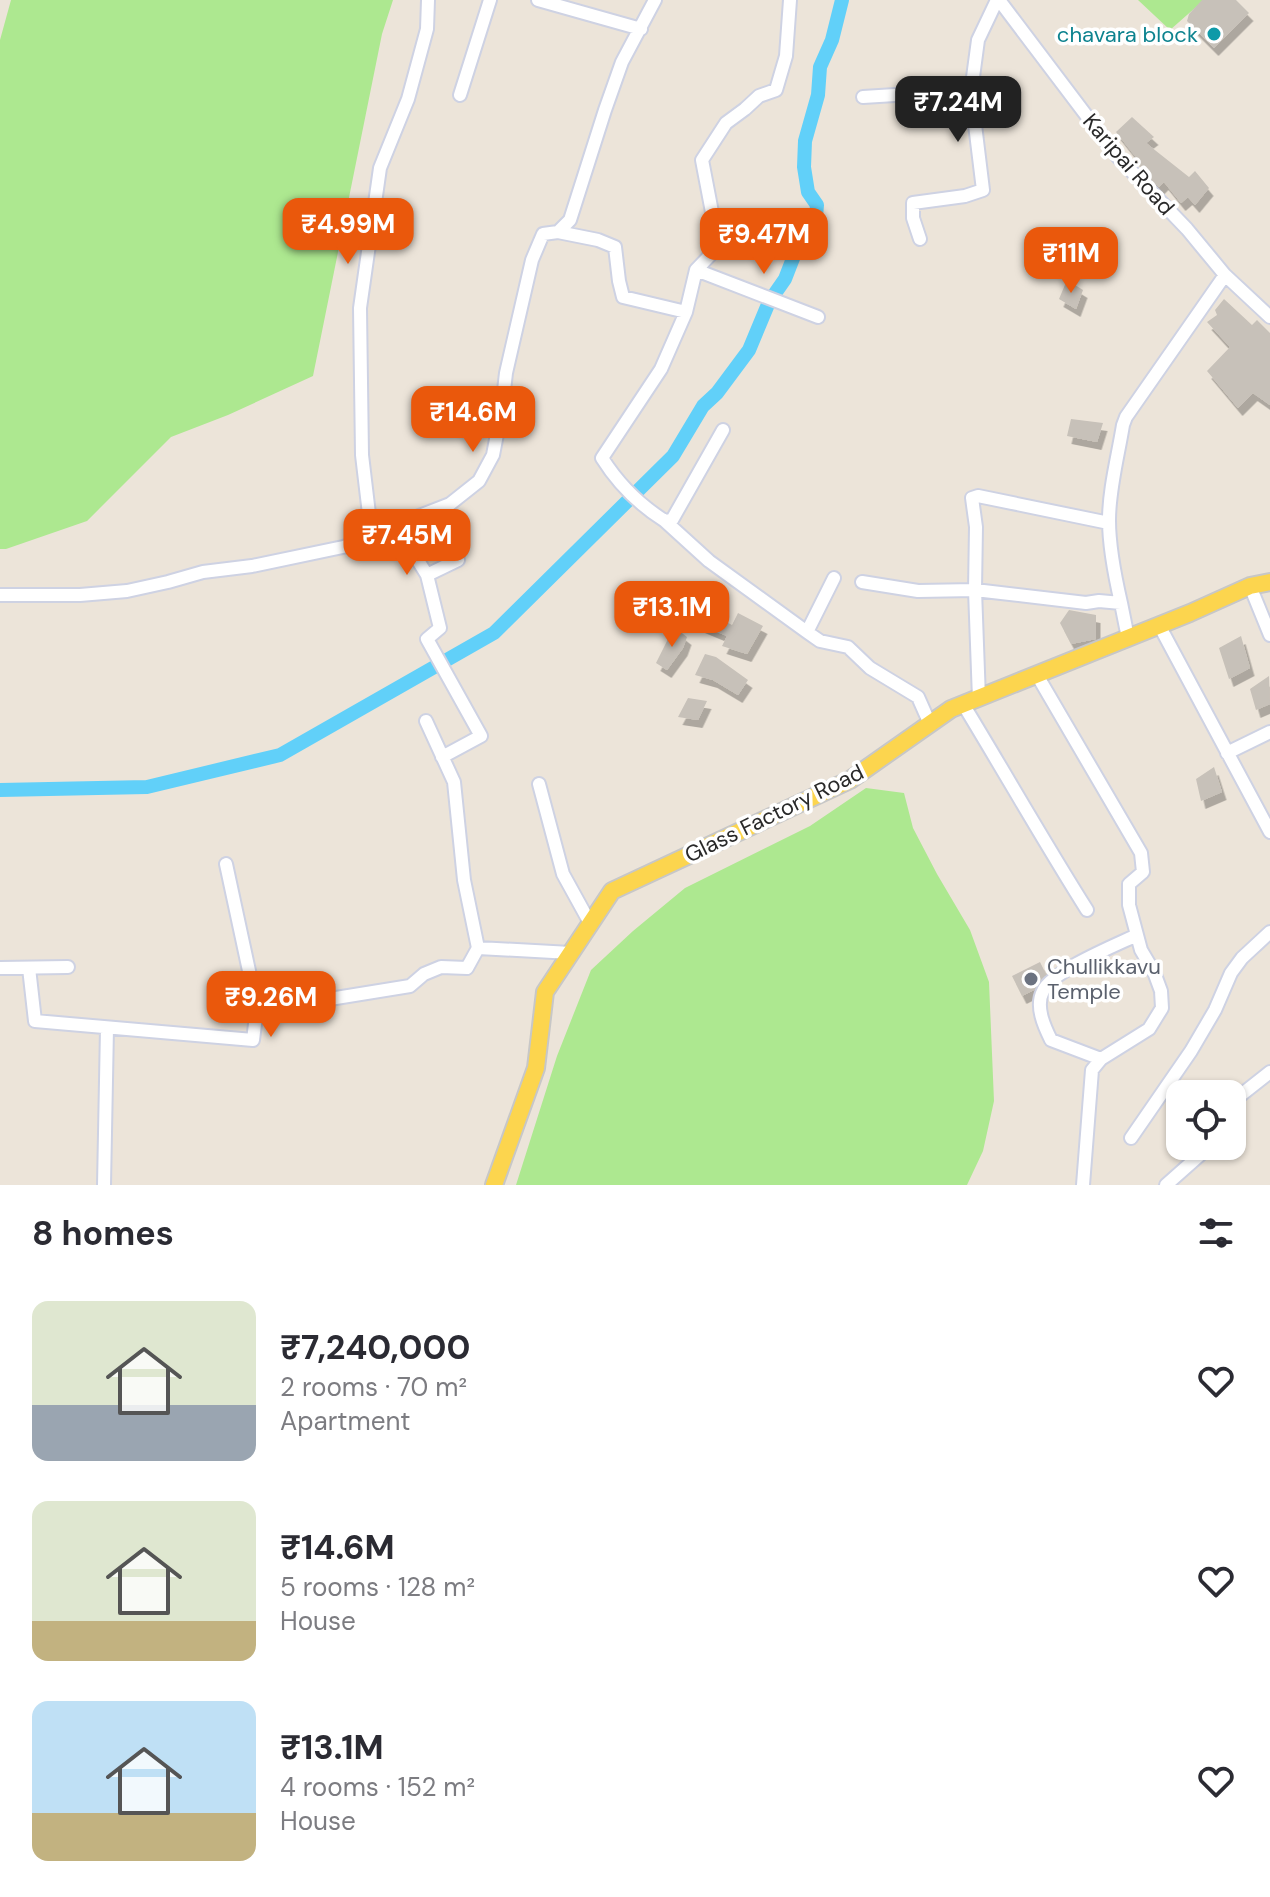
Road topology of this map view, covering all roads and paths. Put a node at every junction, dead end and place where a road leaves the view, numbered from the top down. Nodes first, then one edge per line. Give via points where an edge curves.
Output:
1 (428, 0) edge
2 (490, 0) edge
3 (538, 0) edge
4 (655, 0) edge
5 (790, 0) edge
6 (998, 0) edge
7 (641, 29) junction
8 (460, 95) dead end
9 (863, 97) dead end
10 (971, 97) junction
11 (558, 232) junction
12 (920, 239) dead end
13 (696, 270) junction
14 (1225, 275) junction
15 (686, 312) junction
16 (818, 317) dead end
17 (1270, 317) edge
18 (723, 430) dead end
19 (665, 521) junction
20 (1109, 523) junction
21 (396, 525) junction
22 (372, 539) junction
23 (458, 560) dead end
24 (427, 575) junction
25 (834, 578) dead end
26 (862, 582) dead end
27 (1270, 582) edge
28 (1250, 586) junction
29 (975, 590) junction
30 (0, 595) edge
31 (1121, 603) junction
32 (1159, 625) junction
33 (807, 632) junction
34 (1270, 635) edge
35 (1128, 638) junction
36 (1037, 675) junction
37 (971, 701) junction
38 (426, 721) dead end
39 (930, 724) junction
40 (1270, 732) edge
41 (1227, 753) junction
42 (442, 757) junction
43 (539, 784) dead end
44 (1270, 832) edge
45 (226, 864) dead end
46 (1087, 910) dead end
47 (590, 923) junction
48 (1270, 932) edge
49 (1137, 935) junction
50 (478, 948) junction
51 (571, 953) junction
52 (68, 967) dead end
53 (0, 968) edge
54 (29, 968) junction
55 (257, 1008) junction
56 (107, 1028) junction
57 (1101, 1059) junction
58 (1270, 1072) edge
59 (1246, 1091) edge
60 (1131, 1138) dead end
61 (1194, 1160) edge
62 (104, 1185) edge
63 (494, 1185) edge
64 (1083, 1185) edge
65 (1166, 1185) edge

1 - 22 street via 427,29 408,99 380,168 360,308 362,455
2 - 8 street
3 - 7 street
4 - 7 street
5 - 13 street via 786,56 776,90 759,96 726,123 702,160 716,233 715,250
6 - 10 street via 978,40
6 - 14 street, Karipai Road via 1101,137
7 - 11 street via 622,62 570,220
9 - 10 street
10 - 12 street via 983,190 913,203
11 - 15 street via 615,247 623,297
11 - 21 street via 543,234 532,260 493,455 479,481 450,504
13 - 15 street
13 - 16 street
14 - 17 street, Karipai Road
14 - 20 street via 1126,417
15 - 19 street via 661,369 602,458 644,509
18 - 19 street via 672,520
19 - 33 street via 709,561
20 - 29 street via 972,498
20 - 31 street
21 - 22 street
21 - 24 street
22 - 30 street via 127,591
23 - 24 street
24 - 42 street via 440,628 427,639 481,736
25 - 33 street
26 - 29 street via 918,591
27 - 28 main road, Glass Factory Road
28 - 32 main road, Glass Factory Road
28 - 34 street
29 - 31 street
29 - 37 street
31 - 35 street
32 - 35 main road, Glass Factory Road
32 - 41 street
33 - 39 street via 848,647 870,668 918,697
35 - 36 main road, Glass Factory Road
36 - 37 main road, Glass Factory Road
36 - 49 street via 1141,853 1143,872 1129,884
37 - 39 main road, Glass Factory Road
37 - 46 street via 1017,793
38 - 42 street
39 - 47 main road, Glass Factory Road via 850,780 612,891
40 - 41 street
41 - 44 street
42 - 50 street via 454,782 464,880
43 - 47 street via 563,874
45 - 55 street
47 - 51 main road, Glass Factory Road
48 - 60 street via 1231,973 1191,1051
49 - 57 street via 1161,991 1162,1008 1149,1029
49 - 57 street via 1067,969 1043,990 1043,1024 1051,1040
50 - 51 street
50 - 55 street via 467,968 441,967 410,986
51 - 63 main road, Glass Factory Road via 545,992 536,1068
52 - 54 street
53 - 54 street
54 - 56 street via 35,1021
55 - 56 street via 253,1040
56 - 62 street
57 - 64 street via 1092,1070
58 - 59 street
61 - 65 street

